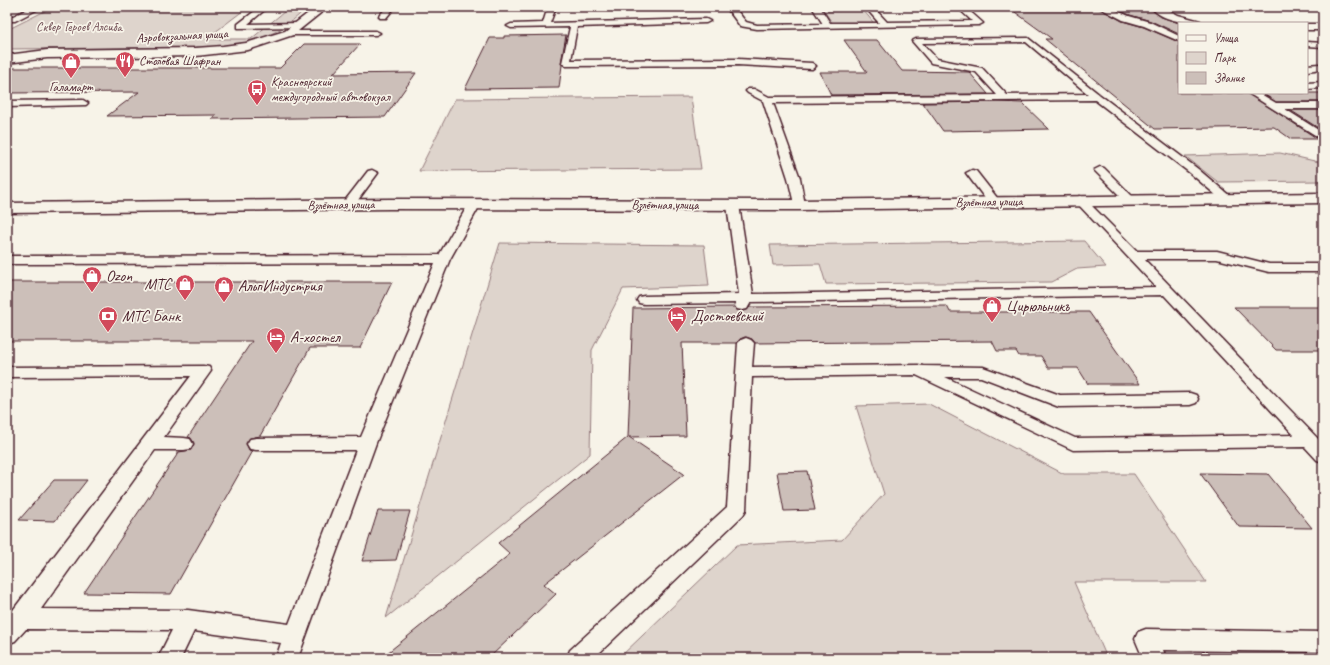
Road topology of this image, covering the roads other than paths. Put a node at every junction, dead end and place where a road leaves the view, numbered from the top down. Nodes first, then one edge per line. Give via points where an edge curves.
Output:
1 (38, 7) edge
2 (264, 7) edge
3 (323, 7) edge
4 (391, 7) edge
5 (552, 7) edge
6 (730, 7) edge
7 (816, 7) edge
8 (869, 7) edge
9 (962, 7) edge
10 (1102, 7) edge
11 (1156, 7) edge
12 (383, 16) dead end
13 (7, 19) edge
14 (706, 21) dead end
15 (1192, 22) edge
16 (574, 24) junction
17 (300, 25) junction
18 (546, 25) junction
19 (885, 25) junction
20 (511, 26) dead end
21 (828, 26) junction
22 (1308, 27) edge
23 (1323, 27) edge
24 (289, 33) junction
25 (376, 33) dead end
26 (1178, 39) edge
27 (1308, 44) edge
28 (1323, 45) edge
29 (7, 59) edge
30 (812, 66) dead end
31 (1308, 68) edge
32 (1318, 68) dead end
33 (1323, 85) edge
34 (1308, 86) edge
35 (751, 91) dead end
36 (1255, 94) edge
37 (1097, 97) junction
38 (1005, 98) junction
39 (767, 100) junction
40 (83, 103) dead end
41 (7, 104) edge
42 (1274, 106) junction
43 (1323, 106) edge
44 (1320, 134) edge
45 (1100, 170) dead end
46 (372, 173) dead end
47 (972, 173) dead end
48 (1323, 198) edge
49 (1228, 199) junction
50 (1080, 200) junction
51 (1130, 200) junction
52 (994, 202) junction
53 (348, 205) junction
54 (474, 205) junction
55 (733, 205) junction
56 (799, 205) junction
57 (7, 208) edge
58 (1134, 255) junction
59 (443, 259) junction
60 (7, 260) edge
61 (1323, 268) edge
62 (1168, 291) junction
63 (644, 300) dead end
64 (744, 302) junction
65 (746, 343) dead end
66 (918, 370) junction
67 (7, 372) edge
68 (744, 372) junction
69 (1190, 399) dead end
70 (1310, 441) junction
71 (150, 443) junction
72 (367, 443) junction
73 (184, 444) dead end
74 (256, 444) dead end
75 (1323, 455) edge
76 (188, 620) junction
77 (14, 626) edge
78 (296, 635) junction
79 (1323, 642) edge
80 (168, 658) edge
81 (287, 658) edge
82 (578, 658) edge
83 (1155, 658) edge

1 - 13 lane
2 - 17 lane via 241,26
3 - 17 main road, Аэровокзальная улица
4 - 12 lane
5 - 18 lane
6 - 21 lane via 746,26
7 - 21 lane
8 - 19 lane
9 - 19 lane via 979,23
10 - 26 lane
11 - 15 main road via 1174,17
14 - 16 lane
16 - 18 lane
16 - 30 lane via 566,62 738,62
17 - 24 main road, Аэровокзальная улица
18 - 20 lane
19 - 21 lane
22 - 23 main road
24 - 25 lane
24 - 29 main road, Аэровокзальная улица via 248,46 203,52 47,54
27 - 28 lane
31 - 32 lane
33 - 34 lane
35 - 39 lane
36 - 42 lane
37 - 38 lane
37 - 38 lane via 1028,40 916,41 934,61 979,70
37 - 49 lane
38 - 39 lane
39 - 56 lane via 794,178
40 - 41 lane
42 - 43 lane
42 - 44 lane
45 - 51 lane
46 - 53 lane
47 - 52 lane
48 - 49 main road, Взлётная улица
49 - 51 main road, Взлётная улица
50 - 51 main road, Взлётная улица
50 - 52 main road, Взлётная улица
50 - 58 lane
52 - 56 main road, Взлётная улица
53 - 54 main road, Взлётная улица
53 - 57 main road, Взлётная улица
54 - 55 main road, Взлётная улица
54 - 59 lane
55 - 56 main road, Взлётная улица
55 - 64 lane
58 - 61 lane via 1217,255 1269,268
58 - 62 lane
59 - 60 lane
59 - 72 lane
62 - 64 lane
62 - 70 lane
63 - 64 lane
65 - 68 lane
66 - 68 lane
66 - 69 lane via 983,372 1059,401
66 - 70 lane via 1073,444
67 - 71 lane via 203,371
68 - 82 lane via 736,510
70 - 75 lane
71 - 73 lane
71 - 77 lane
72 - 74 lane
72 - 78 lane
76 - 77 lane
76 - 78 lane
76 - 80 lane
78 - 81 lane
79 - 83 lane via 1146,639

